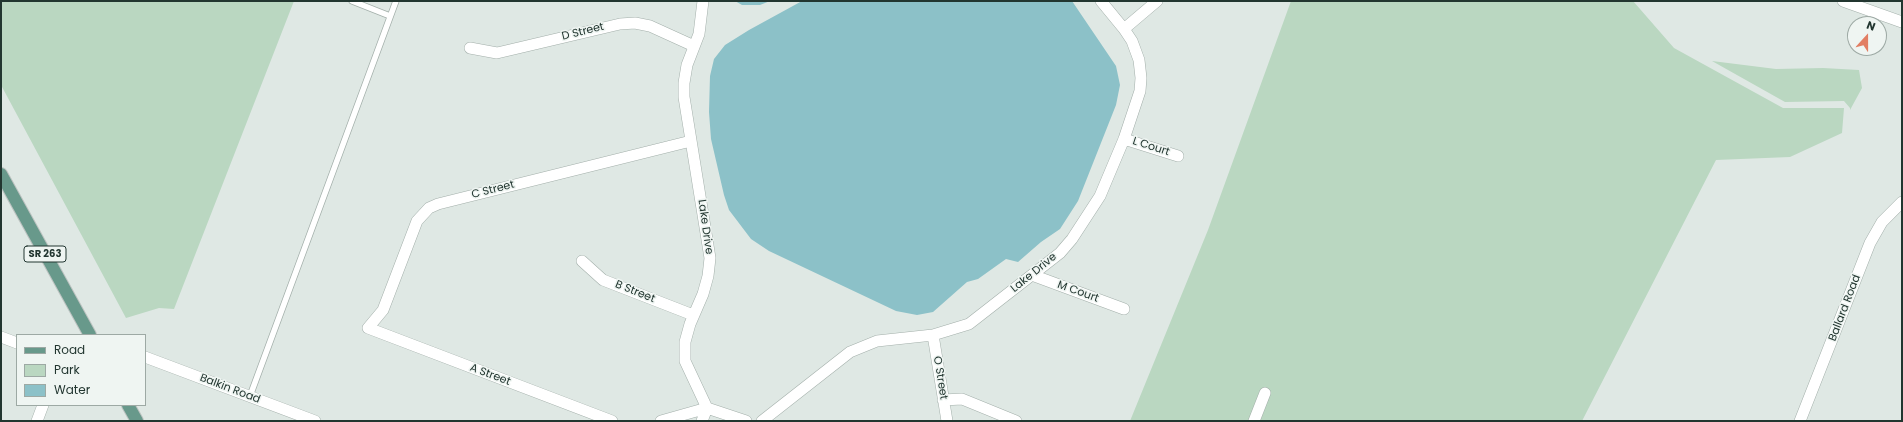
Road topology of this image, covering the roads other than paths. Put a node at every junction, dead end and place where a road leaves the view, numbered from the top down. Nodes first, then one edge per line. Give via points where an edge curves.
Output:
1 (352, 1) edge
2 (396, 1) edge
3 (703, 1) edge
4 (1101, 1) edge
5 (1157, 1) edge
6 (1843, 1) edge
7 (390, 16) junction
8 (1902, 22) edge
9 (1124, 29) junction
10 (694, 46) junction
11 (470, 48) dead end
12 (1124, 138) junction
13 (691, 141) junction
14 (1178, 156) dead end
15 (1, 174) edge
16 (1902, 202) edge
17 (582, 261) dead end
18 (1032, 275) junction
19 (1124, 309) dead end
20 (693, 315) junction
21 (368, 328) joint
22 (89, 334) edge
23 (933, 335) junction
24 (1, 337) edge
25 (16, 343) edge
26 (146, 356) edge
27 (1265, 393) dead end
28 (250, 396) junction
29 (943, 400) junction
30 (43, 406) edge
31 (129, 406) edge
32 (707, 408) junction
33 (37, 421) edge
34 (137, 421) edge
35 (315, 421) edge
36 (612, 421) edge
37 (661, 421) edge
38 (702, 421) edge
39 (746, 421) edge
40 (762, 421) edge
41 (947, 421) edge
42 (1016, 421) edge
43 (1254, 421) edge
44 (1800, 421) edge

1 - 7 lane
2 - 7 lane
3 - 10 street, Lake Drive via 702,23
4 - 9 street, Lake Drive
5 - 9 street
6 - 8 street
7 - 28 lane
9 - 12 street, Lake Drive via 1132,41 1141,78 1140,91
10 - 11 street, D Street via 650,26 635,23 620,24 497,53
10 - 13 street, Lake Drive via 684,83
12 - 14 street, L Court
12 - 18 street, Lake Drive via 1100,196 1086,220 1060,253
13 - 20 street, Lake Drive via 710,258 703,294
13 - 21 street, C Street via 429,208 417,221 383,310
15 - 22 main road, SR 263
16 - 44 street, Ballard Road via 1882,222 1870,243
17 - 20 street, B Street via 603,280
18 - 19 street, M Court
18 - 23 street, Lake Drive via 969,324
20 - 32 street, Lake Drive via 686,342 685,361
21 - 36 street, A Street
23 - 29 street, O Street
23 - 40 street, Lake Drive via 877,340 850,352
24 - 25 street
26 - 28 street, Balkin Road
27 - 43 street
28 - 35 street, Balkin Road
29 - 41 street, O Street
29 - 42 street via 962,399
30 - 33 street
31 - 34 main road
32 - 37 street
32 - 38 street
32 - 39 street

